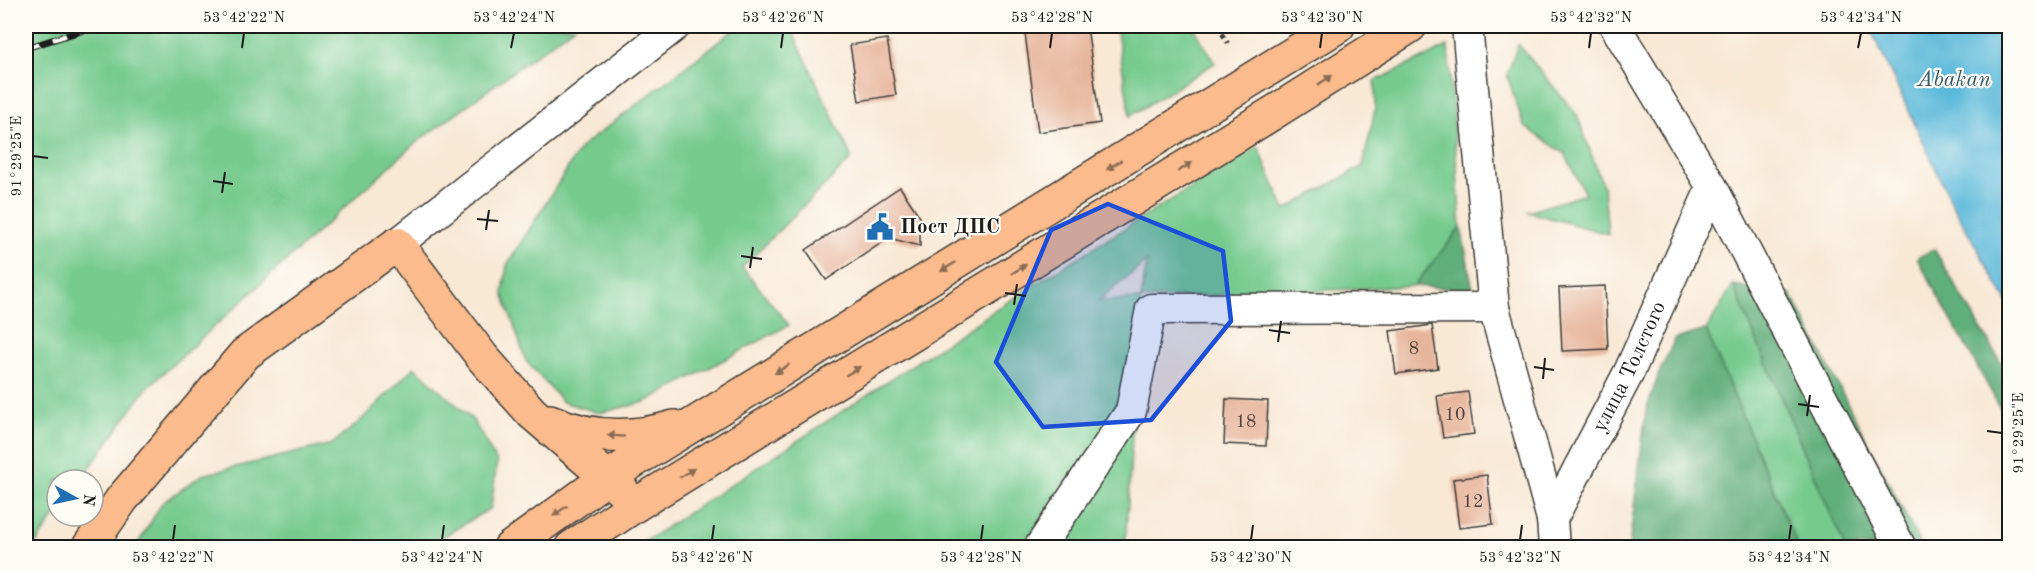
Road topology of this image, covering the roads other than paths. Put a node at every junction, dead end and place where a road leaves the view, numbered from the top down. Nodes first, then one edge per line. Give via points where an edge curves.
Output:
1 (675, 26) edge
2 (1338, 26) edge
3 (1410, 26) edge
4 (1467, 26) edge
5 (1615, 26) edge
6 (1712, 187) junction
7 (397, 244) junction
8 (1494, 308) junction
9 (532, 413) junction
10 (713, 414) junction
11 (608, 477) junction
12 (637, 504) junction
13 (1553, 533) edge
14 (88, 548) edge
15 (510, 548) edge
16 (571, 548) edge
17 (1039, 548) edge
18 (1901, 548) edge

1 - 7 street
2 -> 10 main road
12 -> 3 main road
4 - 8 street
5 - 6 street
6 - 13 street, улица Толстого
6 - 18 street
7 - 9 main road via 483,358
7 - 14 main road via 245,354 122,499
8 - 13 street
8 - 17 street via 1151,309 1131,411
10 -> 9 main road via 634,437 564,427
9 - 11 main road
10 - 11 main road
11 - 12 main road
11 -> 15 main road
12 - 16 main road

